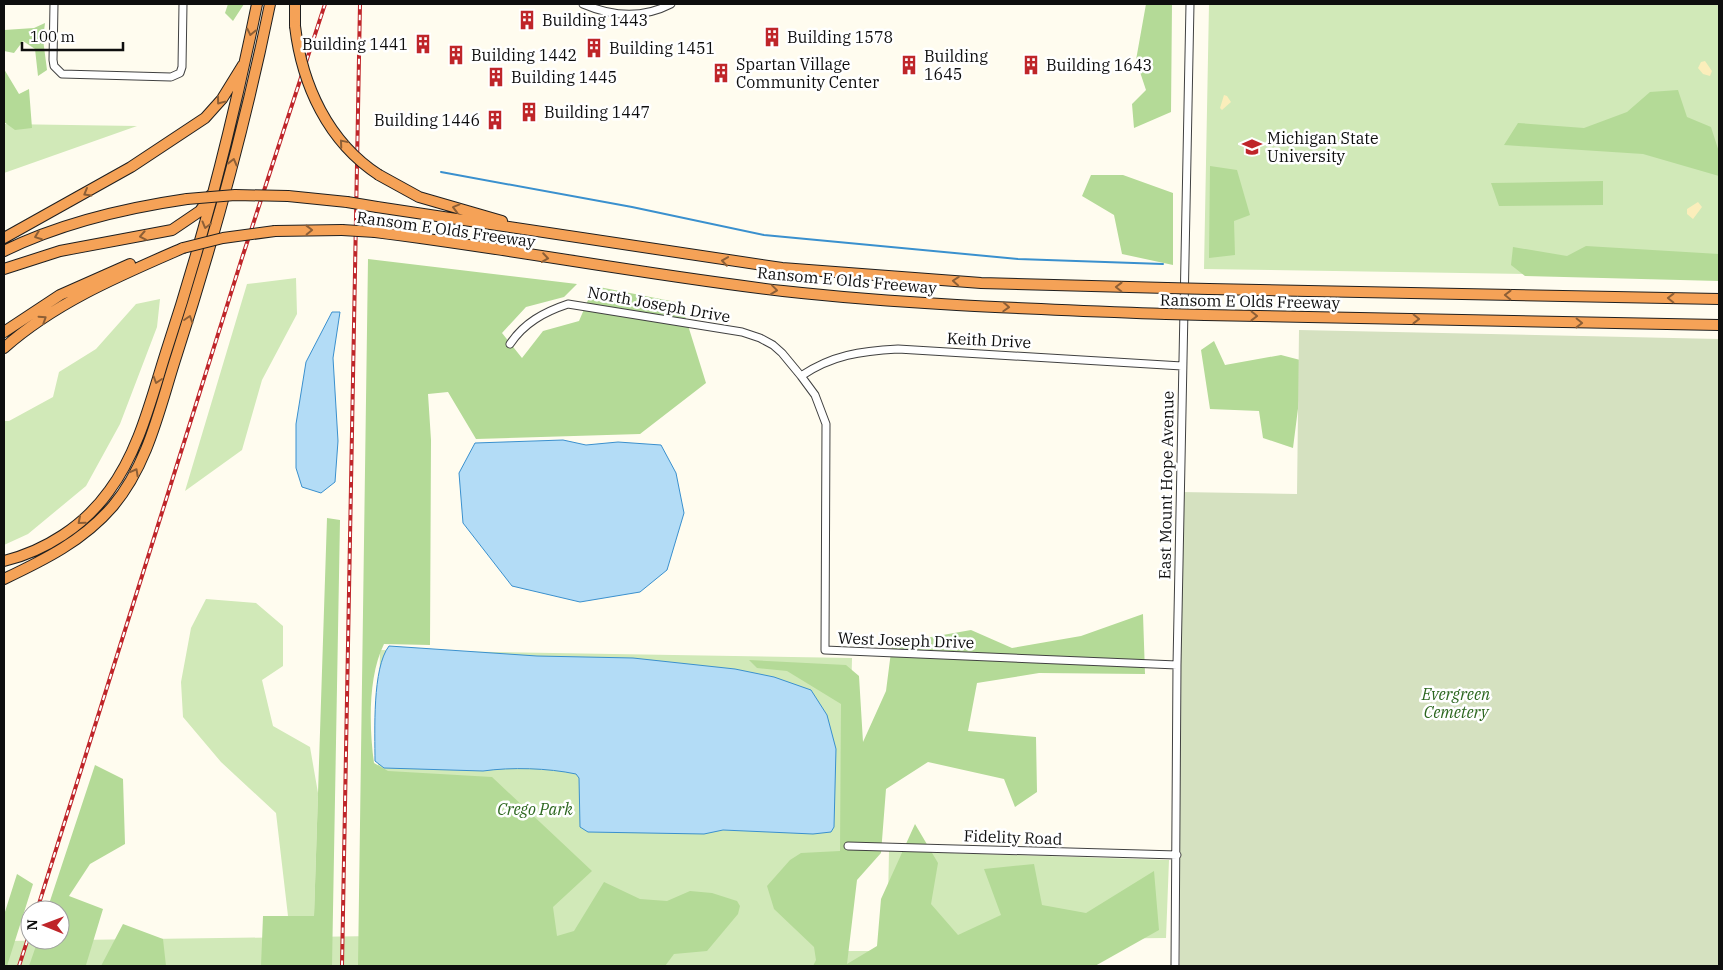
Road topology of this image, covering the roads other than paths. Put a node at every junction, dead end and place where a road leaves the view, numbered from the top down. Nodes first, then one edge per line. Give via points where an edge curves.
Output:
1 (54, 4) edge
2 (183, 4) edge
3 (257, 4) edge
4 (270, 4) edge
5 (295, 4) edge
6 (583, 4) edge
7 (671, 4) edge
8 (1190, 4) edge
9 (246, 60) junction
10 (241, 84) junction
11 (252, 87) junction
12 (219, 178) junction
13 (554, 235) junction
14 (4, 238) edge
15 (183, 248) junction
16 (4, 250) edge
17 (4, 268) edge
18 (1719, 299) edge
19 (1719, 325) edge
20 (4, 332) edge
21 (510, 344) dead end
22 (4, 348) edge
23 (1182, 366) junction
24 (801, 376) junction
25 (52, 555) junction
26 (4, 561) edge
27 (4, 572) edge
28 (4, 579) edge
29 (1177, 665) junction
30 (848, 846) dead end
31 (1177, 855) junction
32 (1175, 966) edge

1 - 2 street via 53,60 58,72 68,76 171,77 180,72
3 -> 9 highway
4 - 11 highway
13 -> 5 highway, bridge via 429,201 379,175 350,152 324,118 303,69 295,26
6 - 7 street via 600,11 628,14
8 - 23 street, East Mount Hope Avenue
9 - 10 highway
9 -> 14 highway via 222,100 205,118 131,167
10 - 11 highway
10 - 12 highway
25 -> 11 highway via 75,542 105,515 129,483 144,455 209,254
12 -> 17 highway via 200,211 172,230 60,251
12 -> 26 highway via 168,346 124,469 101,501 67,532 40,548
13 -> 16 highway, Ransom E Olds Freeway, bridge via 347,202 235,195 187,199 100,216 58,228
18 -> 13 highway, Ransom E Olds Freeway, bridge via 1009,284 830,273
15 -> 19 highway, Ransom E Olds Freeway, bridge via 244,234 342,230 375,232 785,291 936,303 1166,314
15 - 20 highway via 80,285
22 -> 15 highway, Ransom E Olds Freeway via 41,319 74,300
21 - 24 street, North Joseph Drive via 520,330 545,313 568,304 580,304 742,332 774,345
23 - 24 street, Keith Drive via 898,349 826,360
23 - 29 street, East Mount Hope Avenue
24 - 29 street, West Joseph Drive via 815,395 826,424 825,650
25 - 27 highway
25 - 28 highway
29 - 31 street, East Mount Hope Avenue
30 - 31 street, Fidelity Road
31 - 32 street, East Mount Hope Avenue

